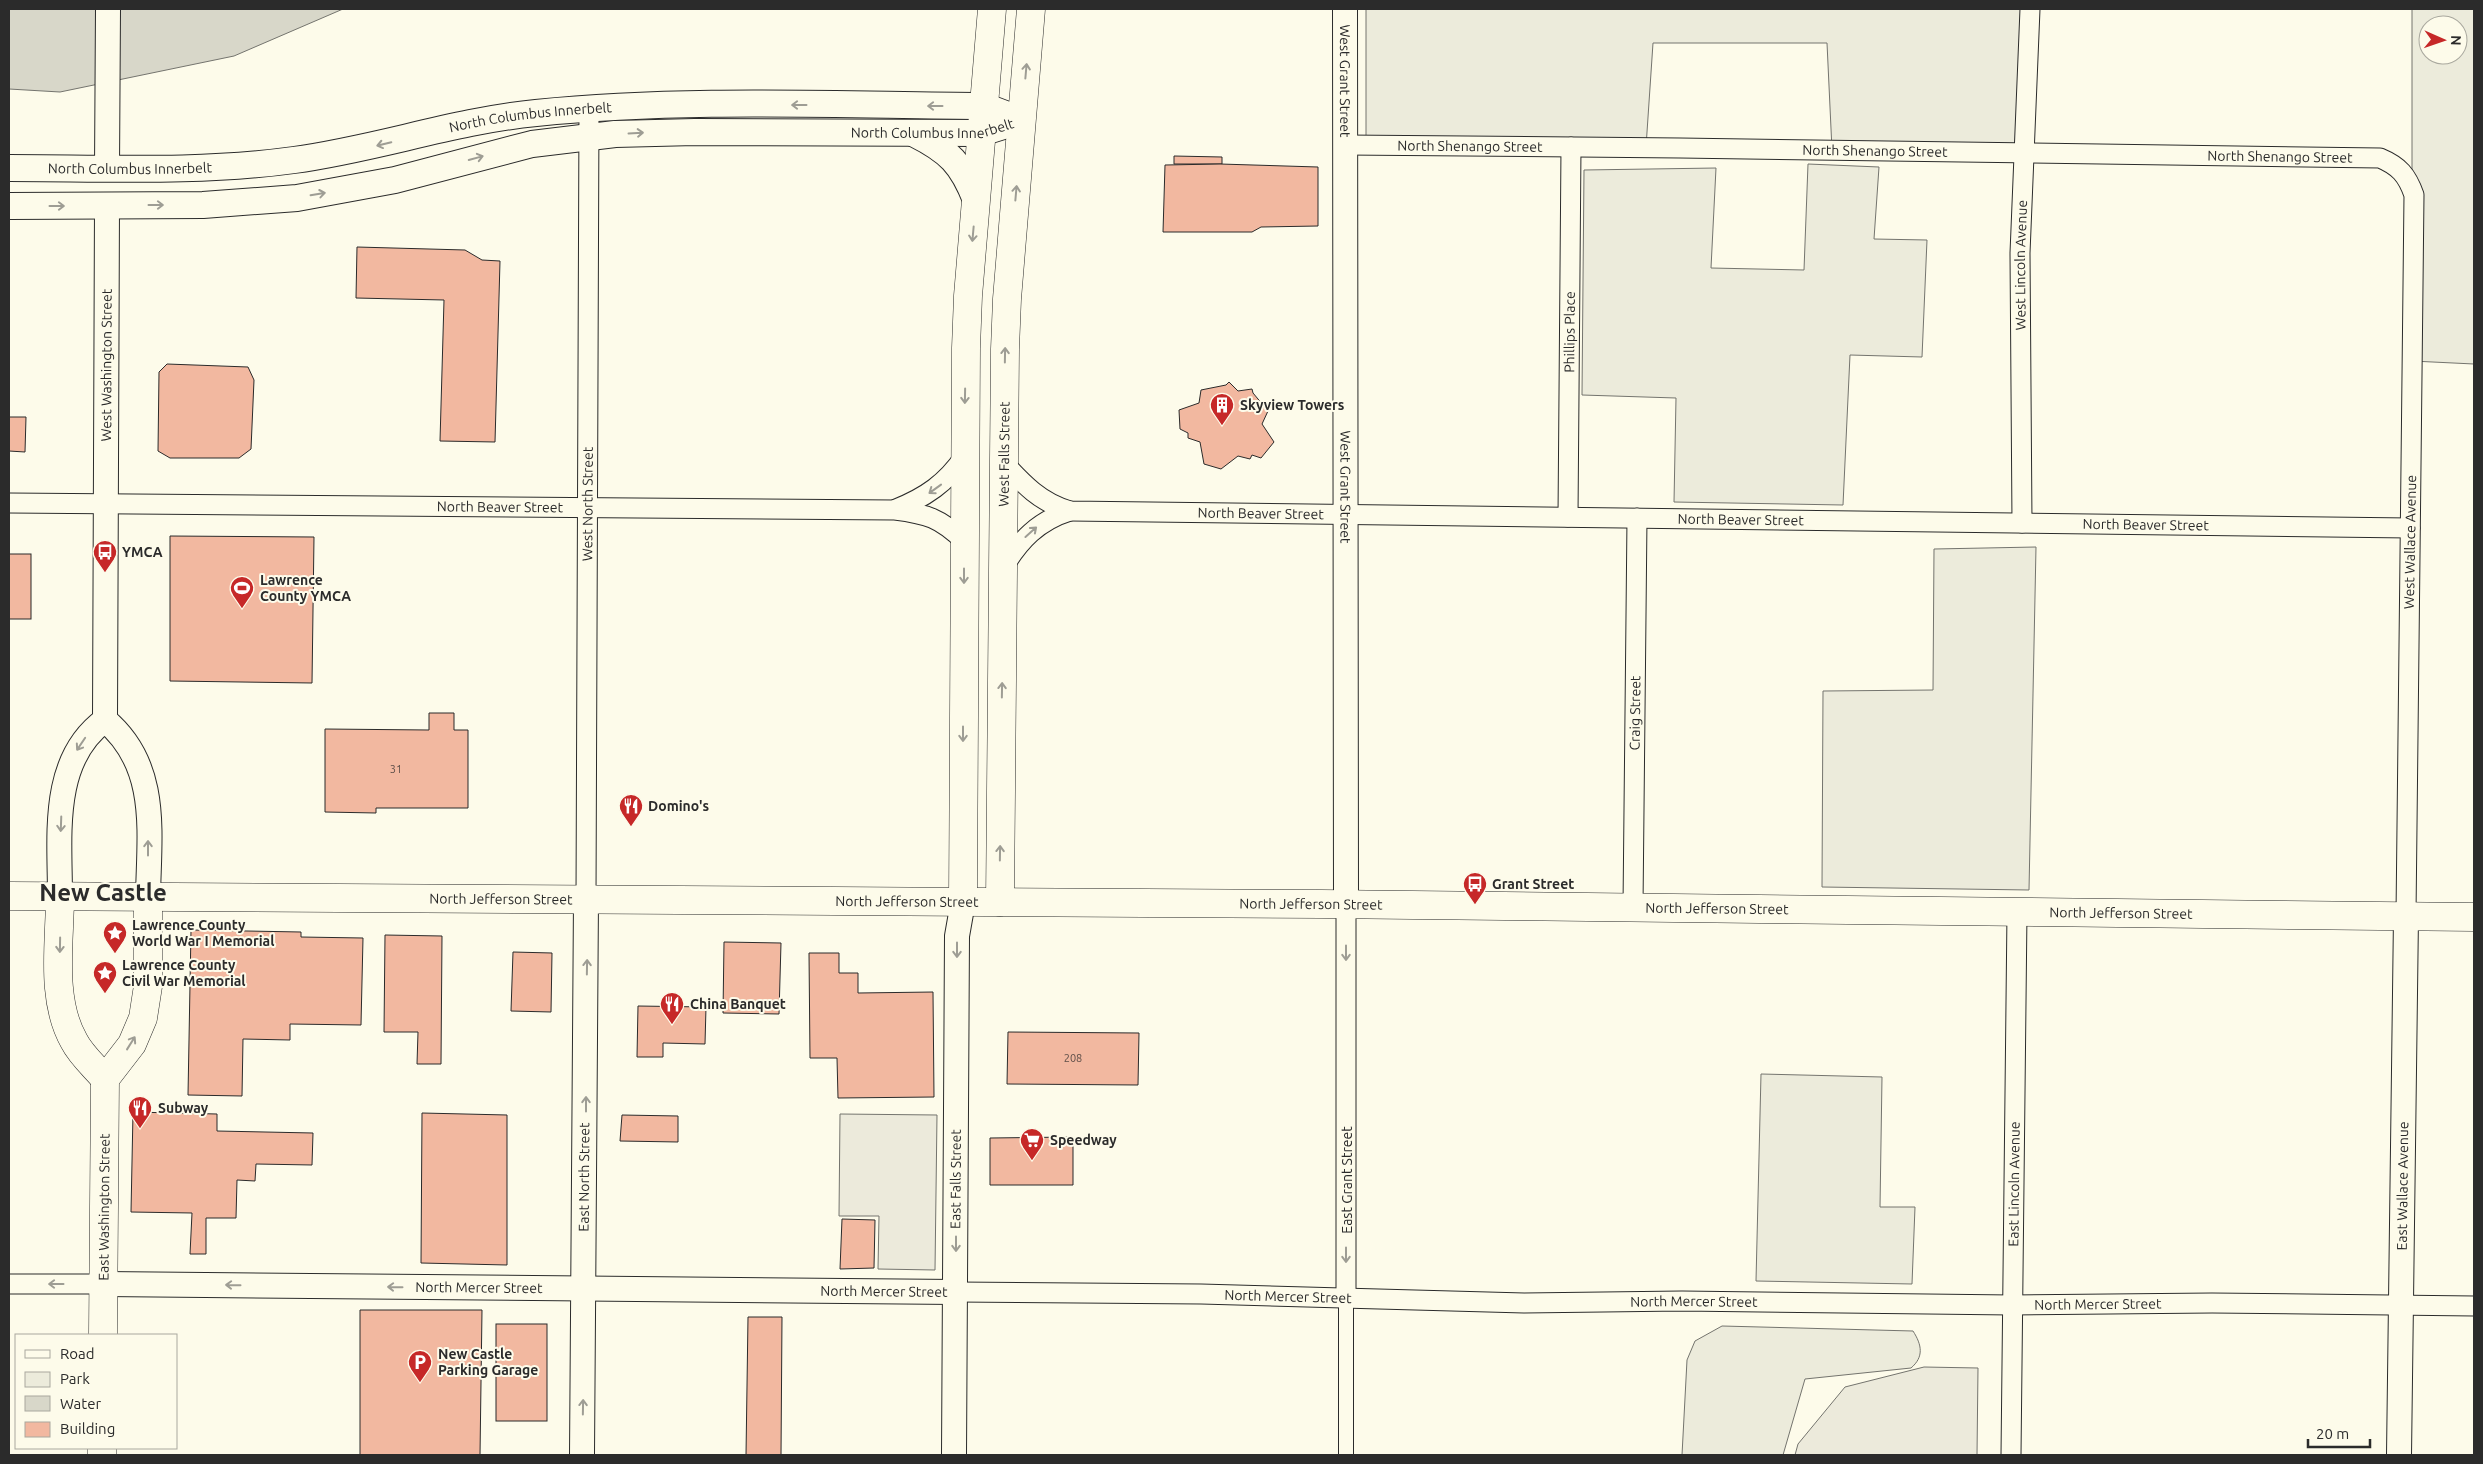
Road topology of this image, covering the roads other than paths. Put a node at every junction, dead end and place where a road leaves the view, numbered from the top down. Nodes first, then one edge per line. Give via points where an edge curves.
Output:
1 (108, 9) edge
2 (992, 9) edge
3 (1032, 9) edge
4 (1345, 9) edge
5 (2030, 9) edge
6 (984, 106) junction
7 (589, 109) junction
8 (1022, 120) junction
9 (912, 133) junction
10 (981, 133) junction
11 (589, 136) junction
12 (1345, 145) junction
13 (1571, 148) junction
14 (2024, 154) junction
15 (9, 168) edge
16 (107, 168) junction
17 (2402, 171) joint
18 (976, 200) junction
19 (107, 205) junction
20 (9, 206) edge
21 (964, 457) junction
22 (1003, 462) junction
23 (9, 503) edge
24 (106, 505) junction
25 (587, 508) junction
26 (895, 510) junction
27 (1070, 511) junction
28 (1345, 515) junction
29 (1568, 517) junction
30 (1637, 518) junction
31 (2022, 523) junction
32 (2410, 528) junction
33 (964, 541) junction
34 (1003, 568) junction
35 (105, 720) junction
36 (9, 896) edge
37 (60, 896) junction
38 (148, 897) junction
39 (586, 900) junction
40 (963, 902) junction
41 (1000, 902) junction
42 (1346, 904) junction
43 (1633, 907) junction
44 (2017, 912) junction
45 (2406, 916) junction
46 (2474, 917) edge
47 (105, 1079) junction
48 (9, 1284) edge
49 (104, 1284) junction
50 (584, 1288) junction
51 (956, 1292) junction
52 (1346, 1299) junction
53 (2012, 1305) junction
54 (2400, 1305) junction
55 (2474, 1306) edge
56 (103, 1334) edge
57 (582, 1455) edge
58 (954, 1455) edge
59 (1346, 1455) edge
60 (2011, 1455) edge
61 (2399, 1455) edge

1 - 16 street, West Washington Street
2 - 6 main road
8 -> 3 main road, West Falls Street
4 - 12 street, West Grant Street
5 - 14 street, West Lincoln Avenue
6 -> 7 main road, North Columbus Innerbelt via 694,105
6 - 8 main road, North Columbus Innerbelt
6 - 10 main road
7 - 11 street, West North Street
7 -> 16 main road, North Columbus Innerbelt via 465,123 386,144 292,160 202,167
8 - 10 main road, North Columbus Innerbelt
22 -> 8 main road, West Falls Street via 1007,299
9 - 10 main road, North Columbus Innerbelt
11 -> 9 main road, North Columbus Innerbelt via 652,132
9 - 18 main road via 938,146 954,159
10 - 18 main road
19 -> 11 main road, North Columbus Innerbelt via 203,205 297,198 395,180 532,144
11 - 25 street, West North Street
12 - 13 street, North Shenango Street
12 - 28 street, West Grant Street
13 - 14 street, North Shenango Street
13 - 29 street, Phillips Place
14 - 17 street, North Shenango Street via 2380,158
14 - 31 street, West Lincoln Avenue via 2020,253
15 - 16 main road, North Columbus Innerbelt
16 - 19 main road, West Washington Street
17 - 32 street, West Wallace Avenue via 2414,195
18 -> 21 main road via 968,296
20 -> 19 main road, North Columbus Innerbelt
19 - 24 street, West Washington Street
21 -> 26 street, North Beaver Street via 952,474 930,493
21 - 33 main road
22 - 27 street, North Beaver Street via 1030,490 1053,505
22 - 34 main road, West Falls Street
23 - 24 street, North Beaver Street
24 - 25 street, North Beaver Street
24 - 35 street, West Washington Street
25 - 26 street, North Beaver Street
25 - 39 street, West North Street
26 - 33 street, North Beaver Street via 932,516
27 - 28 street, North Beaver Street
34 -> 27 street, North Beaver Street via 1017,546 1033,530 1056,515
28 - 29 street, North Beaver Street
28 - 42 street, West Grant Street
29 - 30 street, North Beaver Street
30 - 31 street, North Beaver Street
30 - 43 street, Craig Street
31 - 32 street, North Beaver Street
32 - 45 street, West Wallace Avenue
33 -> 40 main road
41 -> 34 main road, West Falls Street
35 -> 37 street via 78,748 67,776 61,820
38 -> 35 street via 148,820 143,775 125,739
36 - 37 main road, North Jefferson Street
37 - 38 main road, North Jefferson Street
37 -> 47 main road via 60,985 64,1013 74,1041
38 - 39 main road, North Jefferson Street
47 -> 38 main road via 132,1044 143,1018 148,986
39 - 40 main road, North Jefferson Street
50 -> 39 street, East North Street
40 - 41 main road, North Jefferson Street
40 -> 51 street, East Falls Street via 958,936
41 - 42 main road, North Jefferson Street
42 - 43 main road, North Jefferson Street
42 -> 52 street, East Grant Street
43 - 44 main road, North Jefferson Street
44 - 45 main road, North Jefferson Street
44 - 53 street, East Lincoln Avenue
45 - 46 main road, North Jefferson Street
45 - 54 street, East Wallace Avenue
47 - 49 main road, East Washington Street
49 -> 48 street
50 -> 49 street, North Mercer Street
49 - 56 main road, East Washington Street
50 - 51 street, North Mercer Street
57 -> 50 street, East North Street
51 - 52 street, North Mercer Street
51 - 58 street, East Falls Street
52 - 53 street, North Mercer Street
52 - 59 street, East Grant Street
53 - 54 street, North Mercer Street
53 - 60 street, East Lincoln Avenue
54 - 55 street, North Mercer Street
54 - 61 street, East Wallace Avenue

